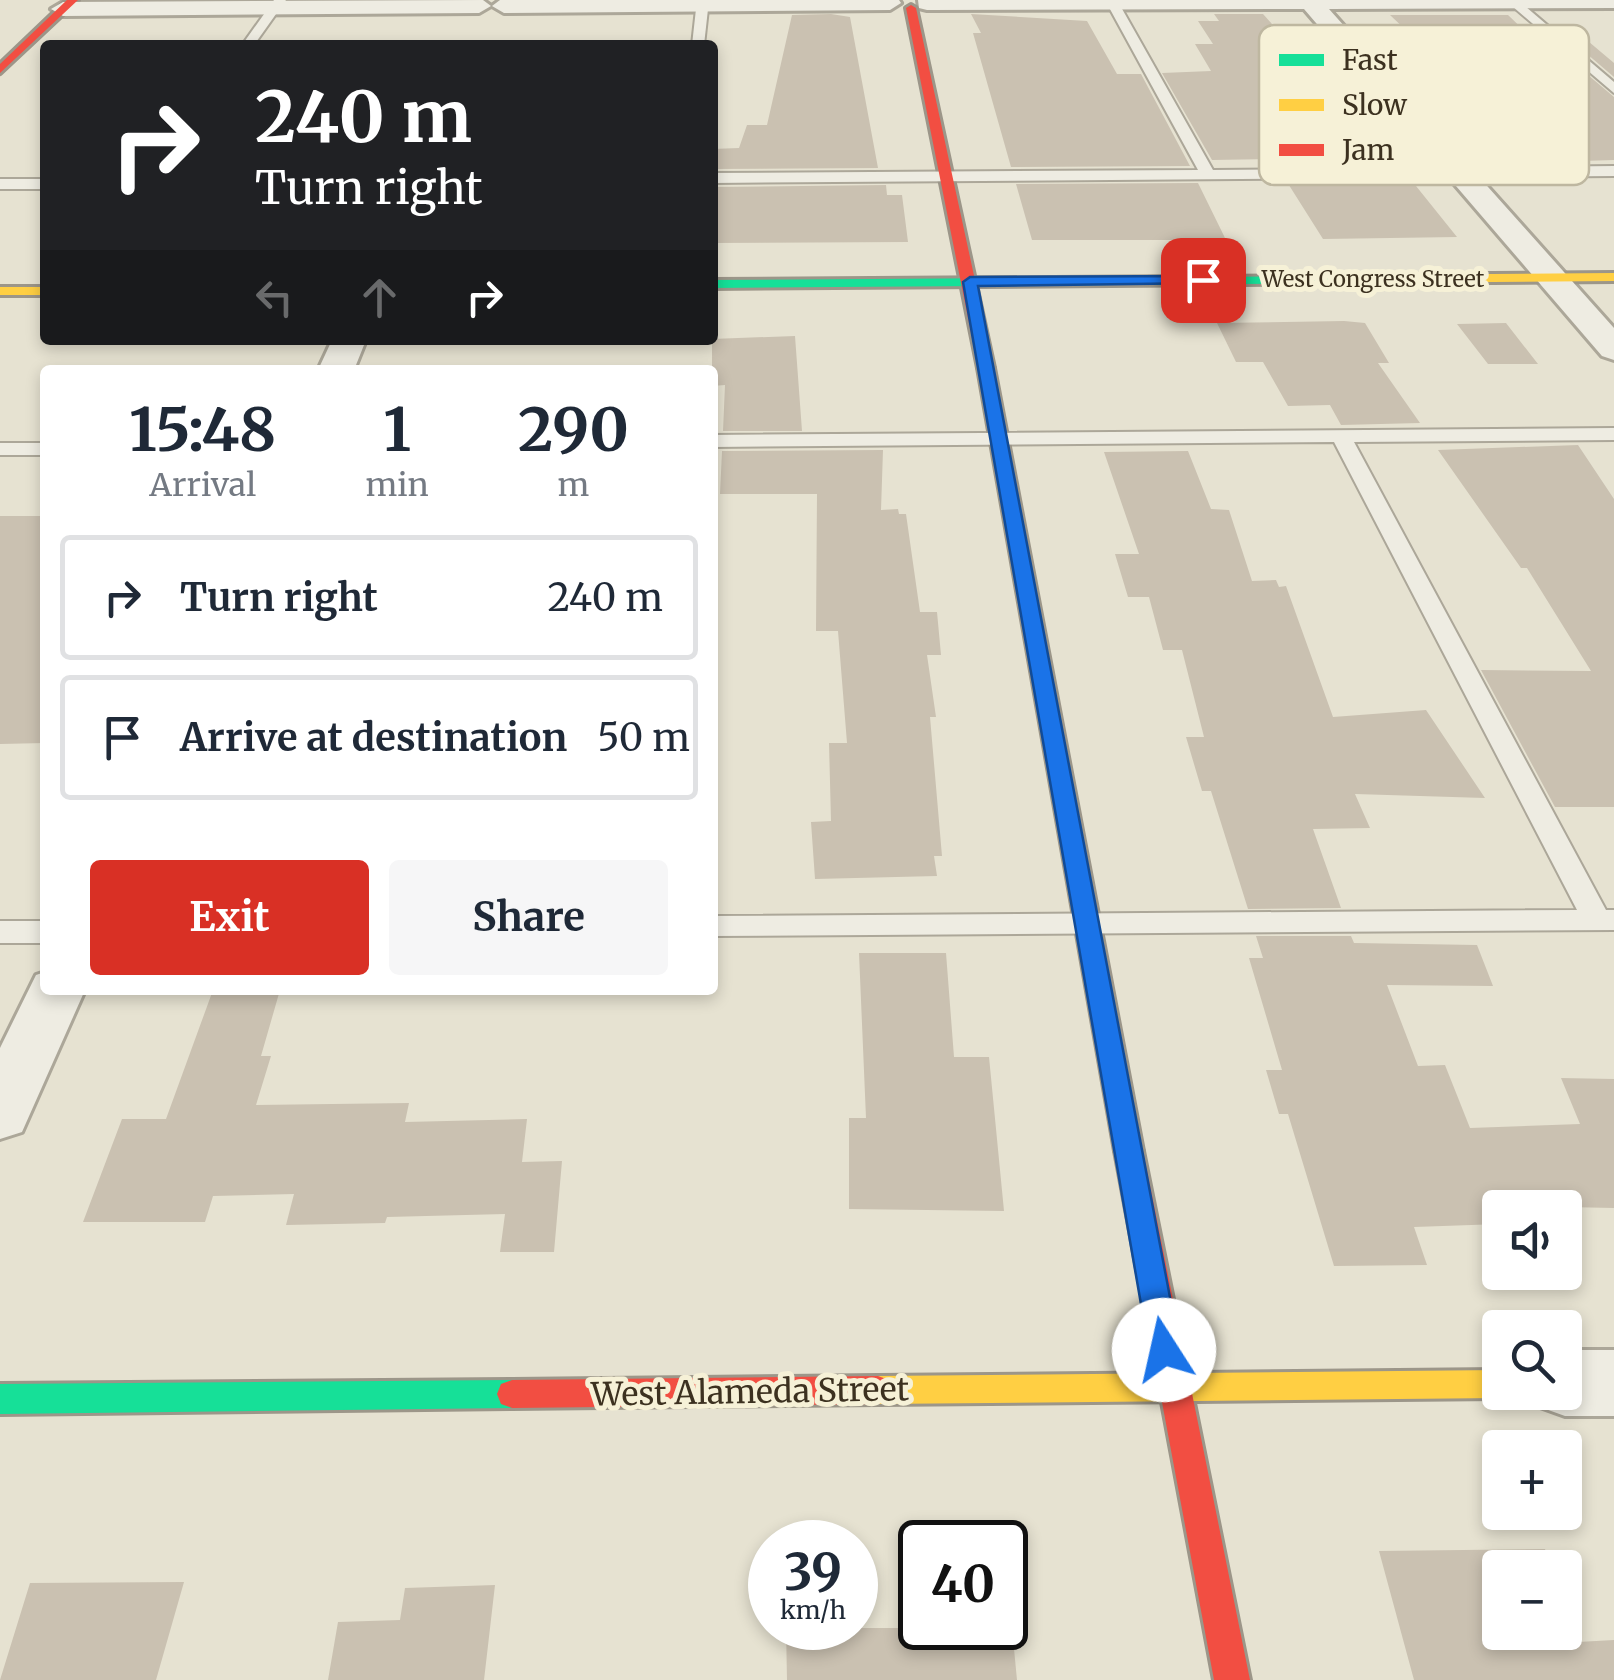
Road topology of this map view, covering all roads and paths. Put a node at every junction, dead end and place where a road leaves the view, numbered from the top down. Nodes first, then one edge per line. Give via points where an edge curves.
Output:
1 (1511, 0) edge
2 (1112, 1) edge
3 (1178, 1) edge
4 (1241, 1) edge
5 (1309, 1) edge
6 (1614, 1) edge
7 (703, 2) edge
8 (278, 3) edge
9 (909, 3) edge
10 (68, 4) edge
11 (492, 9) edge
12 (1331, 25) edge
13 (1540, 25) edge
14 (252, 40) edge
15 (699, 40) edge
16 (1589, 67) edge
17 (0, 70) edge
18 (1614, 89) edge
19 (1589, 171) edge
20 (1614, 171) edge
21 (1208, 174) junction
22 (1259, 174) edge
23 (948, 177) junction
24 (718, 178) edge
25 (0, 184) edge
26 (40, 184) edge
27 (1472, 185) edge
28 (1614, 277) edge
29 (1554, 278) junction
30 (970, 282) junction
31 (718, 284) edge
32 (40, 290) edge
33 (0, 291) edge
34 (1614, 349) edge
35 (1614, 434) edge
36 (1341, 436) junction
37 (998, 438) junction
38 (718, 441) edge
39 (40, 449) edge
40 (0, 450) edge
41 (1605, 920) edge
42 (1086, 923) junction
43 (718, 926) edge
44 (0, 932) edge
45 (40, 932) edge
46 (54, 995) edge
47 (0, 1114) edge
48 (1614, 1383) edge
49 (1482, 1384) edge
50 (1582, 1384) edge
51 (1172, 1388) junction
52 (0, 1400) edge
53 (1232, 1680) edge

1 - 5 street
1 - 6 street
1 - 13 lane
2 - 3 street
2 - 9 street
2 - 21 lane
3 - 4 street
4 - 5 street
5 - 12 street
7 - 9 street
7 - 11 street
7 - 15 lane
8 - 10 street
8 - 11 street
8 - 14 lane
9 - 23 street
10 - 17 street
16 - 18 lane
19 - 20 lane
21 - 22 lane
21 - 23 lane
23 - 24 lane
23 - 30 street
25 - 26 lane
27 - 29 street
28 - 29 street, West Congress Street
29 - 30 street, West Congress Street
29 - 34 street
30 - 31 street, West Congress Street
30 - 37 street
32 - 33 street
35 - 36 lane
36 - 37 lane
36 - 41 lane
37 - 38 lane
37 - 42 street
39 - 40 lane
41 - 42 lane
42 - 43 lane
42 - 51 street
44 - 45 lane
46 - 47 street
48 - 50 street
49 - 51 street, West Alameda Street
51 - 52 street, West Alameda Street
51 - 53 street

